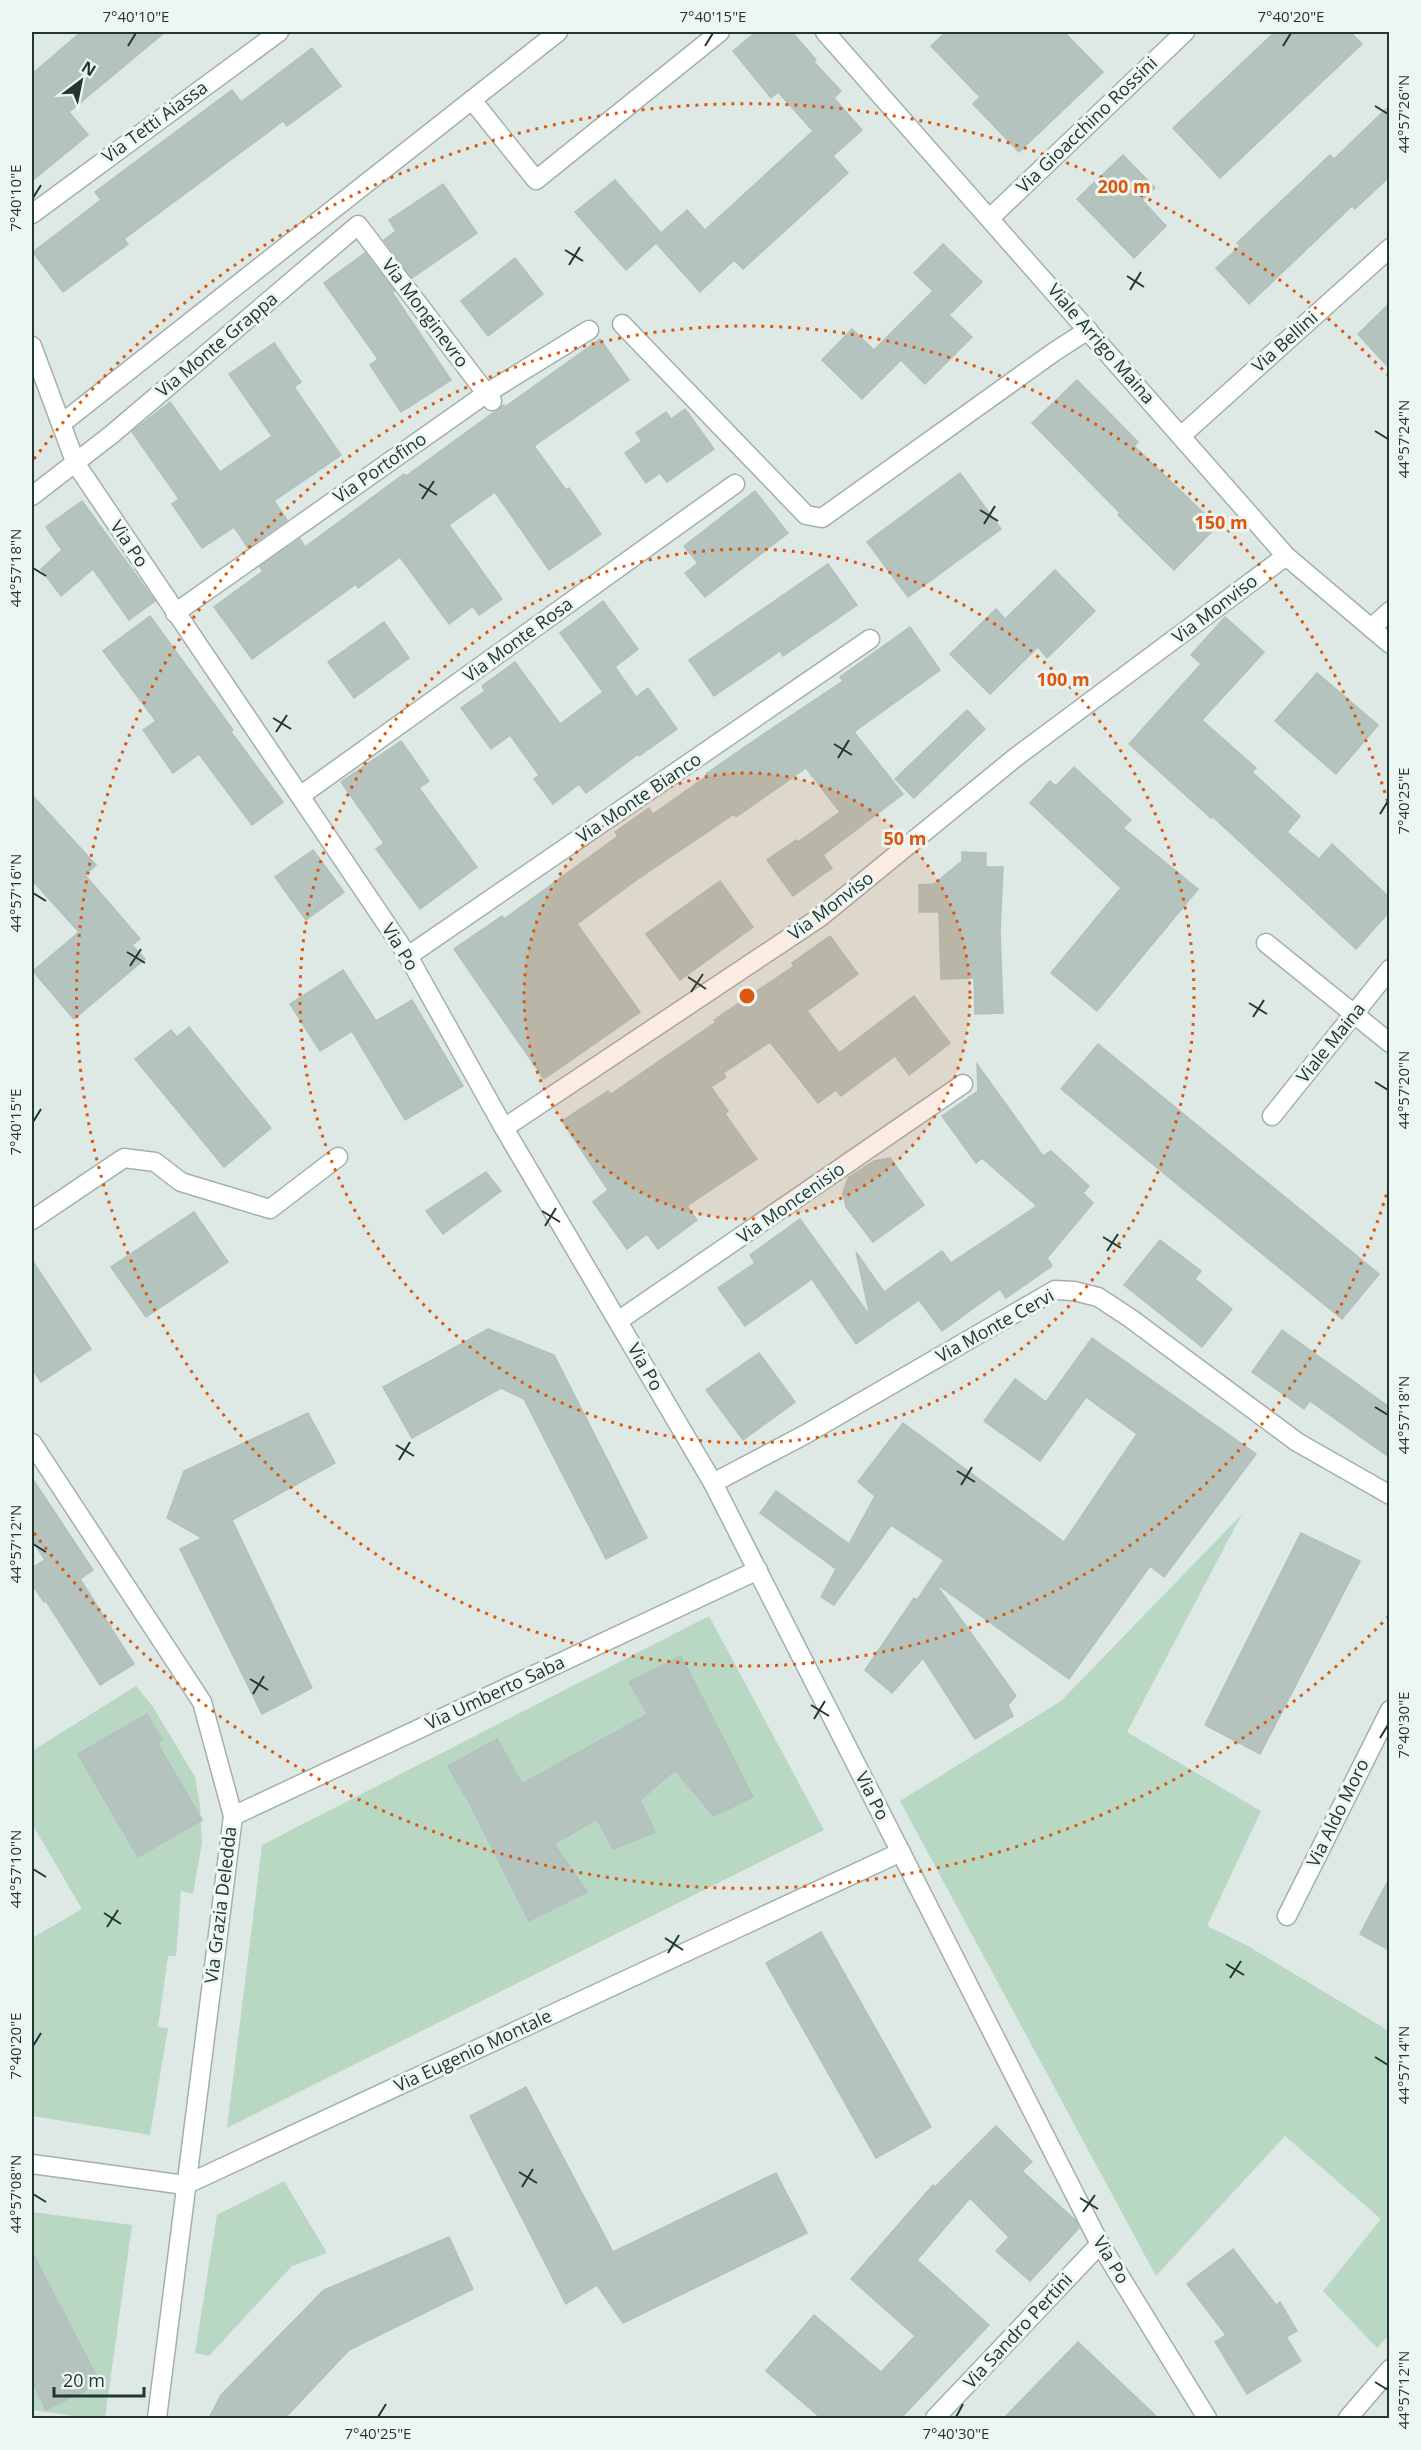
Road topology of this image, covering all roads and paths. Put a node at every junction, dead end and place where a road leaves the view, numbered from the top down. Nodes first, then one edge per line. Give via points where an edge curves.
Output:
1 (279, 32) edge
2 (558, 32) edge
3 (720, 32) edge
4 (825, 32) edge
5 (1185, 32) edge
6 (472, 100) junction
7 (32, 214) edge
8 (990, 218) junction
9 (358, 225) joint
10 (1389, 248) edge
11 (622, 324) dead end
12 (589, 330) dead end
13 (1088, 330) junction
14 (32, 346) edge
15 (490, 397) junction
16 (61, 424) junction
17 (1181, 436) junction
18 (76, 464) junction
19 (735, 484) dead end
20 (32, 496) edge
21 (1286, 556) junction
22 (1389, 611) edge
23 (175, 613) junction
24 (1371, 628) junction
25 (870, 639) dead end
26 (1389, 644) edge
27 (300, 796) junction
28 (1266, 943) dead end
29 (408, 956) junction
30 (1389, 969) edge
31 (1354, 1015) junction
32 (1389, 1043) edge
33 (963, 1084) dead end
34 (1272, 1116) dead end
35 (504, 1128) junction
36 (338, 1157) dead end
37 (32, 1220) edge
38 (618, 1321) junction
39 (32, 1443) edge
40 (713, 1483) junction
41 (1389, 1496) edge
42 (758, 1570) junction
43 (1389, 1710) edge
44 (232, 1816) junction
45 (901, 1852) junction
46 (1287, 1916) dead end
47 (32, 2164) edge
48 (185, 2185) junction
49 (1100, 2244) junction
50 (1389, 2369) edge
51 (157, 2418) edge
52 (935, 2418) edge
53 (1207, 2418) edge
54 (1348, 2418) edge

1 - 7 street, Via Tetti Aiassa
2 - 6 street
3 - 6 street via 536,180
4 - 8 street, Viale Arrigo Maina
5 - 8 street, Via Gioacchino Rossini
6 - 16 street
8 - 13 street, Viale Arrigo Maina
9 - 15 street, Via Monginevro
9 - 18 street, Via Monte Grappa
10 - 17 street, Via Bellini
11 - 13 street via 806,515 822,518
12 - 15 street, Via Portofino
13 - 17 street, Viale Arrigo Maina
14 - 16 street, Via Po
15 - 23 street, Via Portofino
16 - 18 street, Via Po
17 - 21 street, Viale Arrigo Maina
18 - 20 street, Via Monte Grappa
18 - 23 street, Via Po
19 - 27 street, Via Monte Rosa
21 - 24 street, Viale Arrigo Maina
21 - 35 street, Via Monviso via 1016,757 819,918
22 - 24 street
23 - 27 street, Via Po
24 - 26 street, Viale Arrigo Maina
25 - 29 street, Via Monte Bianco
27 - 29 street, Via Po
28 - 31 street
29 - 35 street, Via Po
30 - 31 street, Viale Maina
31 - 32 street
31 - 34 street, Viale Maina
33 - 38 street, Via Moncenisio
35 - 38 street, Via Po
36 - 37 street via 270,1209 181,1182 155,1162 124,1158
38 - 40 street, Via Po
39 - 44 street, Via Grazia Deledda via 202,1702
40 - 41 street, Via Monte Cervi via 806,1434 1055,1290 1098,1297 1297,1442
40 - 42 street, Via Po
42 - 44 street, Via Umberto Saba
42 - 45 street, Via Po
43 - 46 street, Via Aldo Moro
44 - 48 street, Via Grazia Deledda
45 - 48 street, Via Eugenio Montale
45 - 49 street, Via Po
47 - 48 street
48 - 51 street, Via Grazia Deledda
49 - 52 street, Via Sandro Pertini
49 - 53 street, Via Po
50 - 54 street

